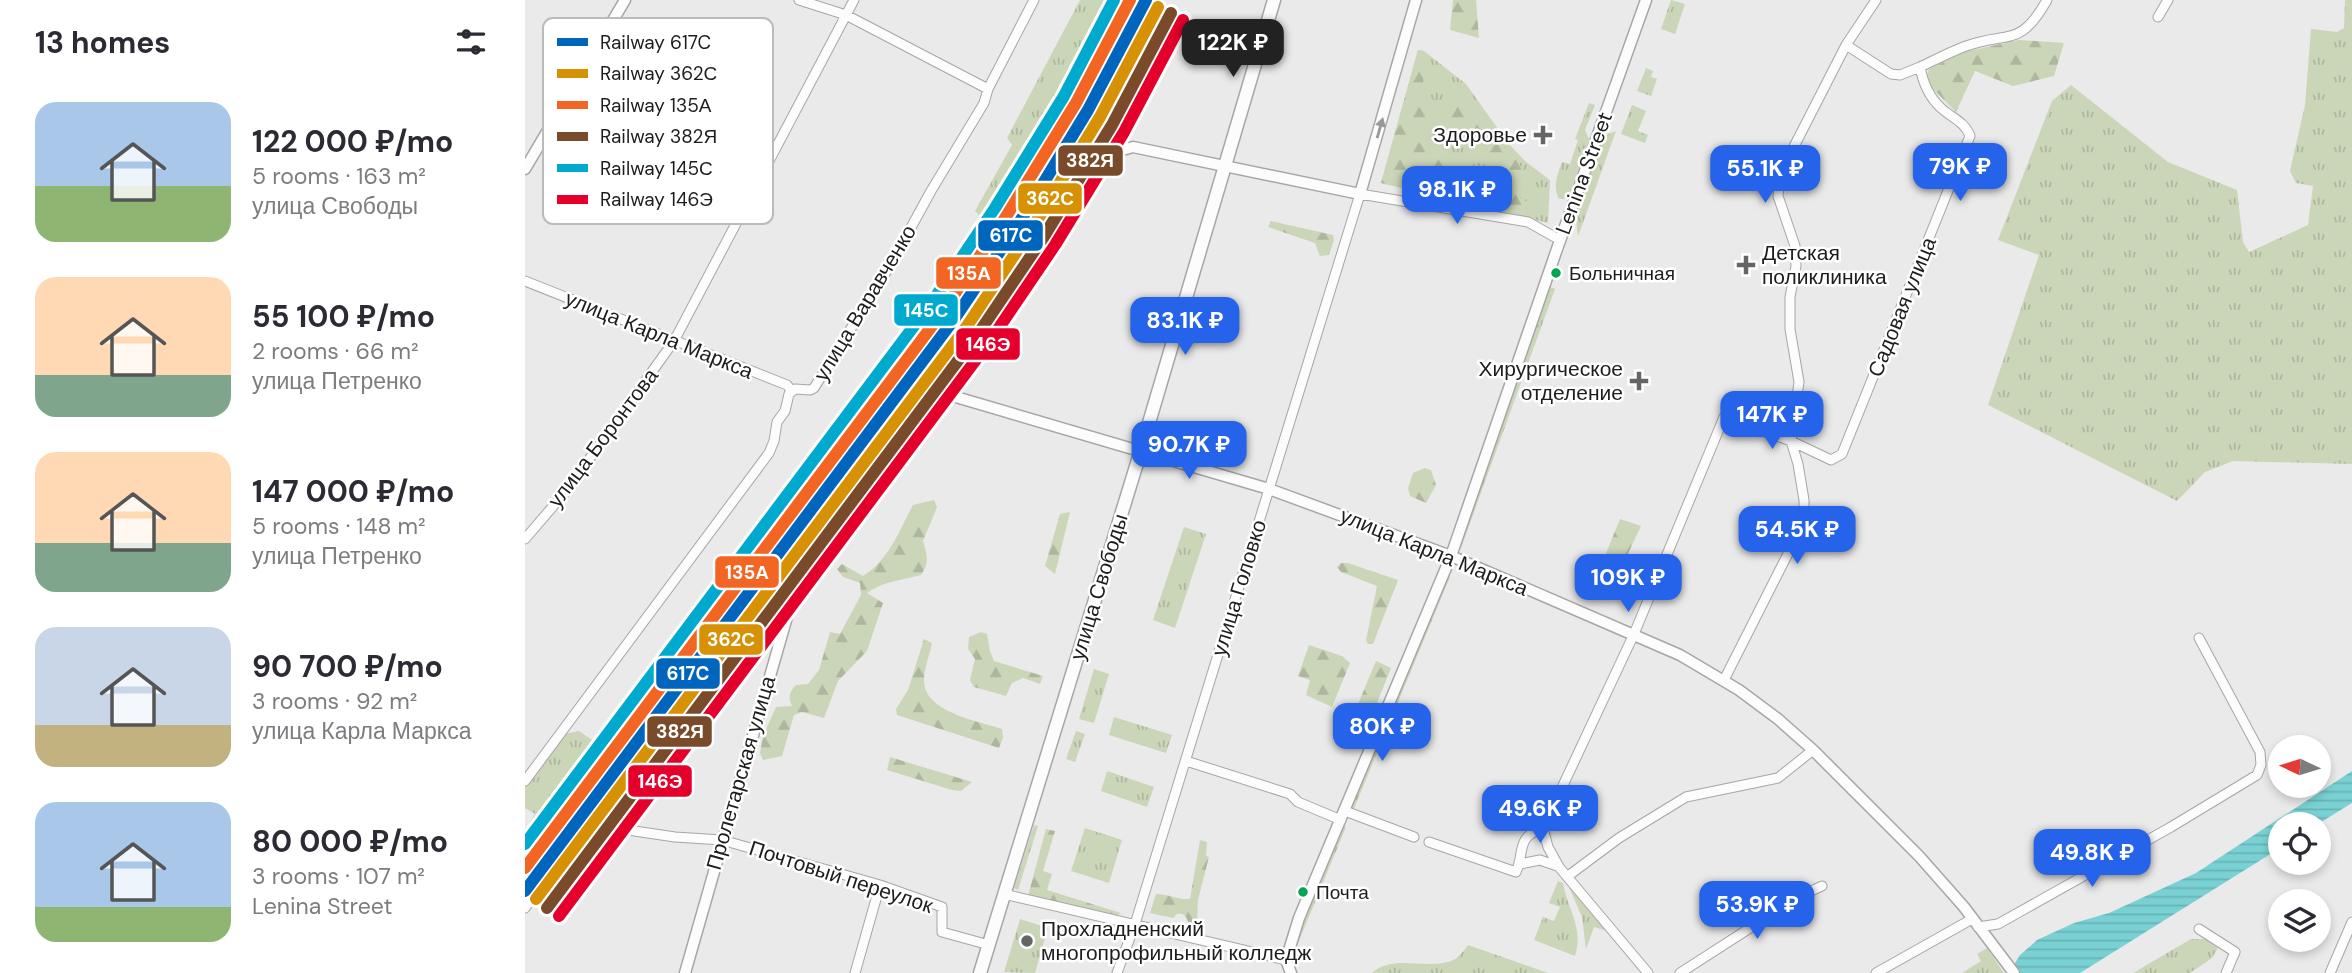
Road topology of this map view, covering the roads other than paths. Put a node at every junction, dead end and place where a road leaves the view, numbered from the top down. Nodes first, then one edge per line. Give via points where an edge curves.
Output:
1 (625, 0) edge
2 (799, 0) edge
3 (854, 0) edge
4 (1034, 0) edge
5 (1275, 0) edge
6 (1416, 0) edge
7 (1646, 0) edge
8 (1876, 0) edge
9 (2047, 0) edge
10 (2168, 0) edge
11 (846, 15) junction
12 (2158, 17) dead end
13 (614, 18) edge
14 (1846, 45) junction
15 (1920, 67) junction
16 (988, 89) junction
17 (543, 139) edge
18 (773, 153) edge
19 (1223, 167) junction
20 (525, 169) edge
21 (1360, 194) junction
22 (736, 224) edge
23 (1560, 240) junction
24 (525, 281) edge
25 (674, 341) junction
26 (791, 390) junction
27 (932, 390) junction
28 (1791, 441) junction
29 (1140, 450) junction
30 (1269, 488) junction
31 (525, 539) edge
32 (1451, 556) junction
33 (1634, 634) junction
34 (2199, 638) dead end
35 (1724, 680) junction
36 (1813, 750) junction
37 (1186, 761) junction
38 (525, 782) edge
39 (1343, 816) junction
40 (1542, 828) junction
41 (1414, 837) dead end
42 (722, 840) junction
43 (1429, 842) dead end
44 (1559, 867) junction
45 (1518, 868) junction
46 (1568, 876) junction
47 (880, 885) junction
48 (1822, 886) dead end
49 (1005, 894) junction
50 (525, 908) edge
51 (2352, 922) edge
52 (1975, 923) junction
53 (1136, 924) junction
54 (2199, 929) dead end
55 (989, 945) junction
56 (1286, 960) junction
57 (685, 973) edge
58 (855, 973) edge
59 (980, 973) edge
60 (1117, 973) edge
61 (1291, 973) edge
62 (1648, 973) edge
63 (1679, 973) edge
64 (1876, 973) edge
65 (2014, 973) edge
66 (2226, 973) edge
67 (2330, 973) edge

1 - 13 street
2 - 11 street
3 - 11 street, улица Боронтова
4 - 16 street, улица Варавченко
5 - 19 main road, улица Свободы
21 -> 6 street, улица Головко
7 - 23 street, Lenina Street
8 - 14 street
9 - 15 street via 2030,27 2019,34 1966,46
10 - 12 street
11 - 16 street
11 - 18 street, улица Боронтова
14 - 15 street via 1891,74
14 - 28 street via 1780,174 1778,196 1795,246 1790,329 1799,382
15 - 28 street, Садовая улица via 1924,85 1940,107 1968,128 1971,136 1842,454 1831,460
16 - 26 street, улица Варавченко via 891,264 814,388
17 - 20 street
19 - 21 street
19 - 27 street, Пролетарская улица via 1133,147 1115,152 1099,165
19 - 29 main road, улица Свободы
21 - 23 street via 1528,222
21 - 30 street, улица Головко
22 - 25 street, улица Боронтова
23 - 32 street, Lenina Street
24 - 25 street, улица Карла Маркса
25 - 26 street, улица Карла Маркса
25 - 31 street, улица Боронтова via 567,490
26 - 38 street, улица Варавченко via 769,453
27 - 29 street, улица Карла Маркса
27 - 42 street, Пролетарская улица via 797,582
28 - 33 street via 1724,417
28 - 35 street via 1804,522
29 - 30 street, улица Карла Маркса
29 - 49 main road, улица Свободы
30 - 32 street, улица Карла Маркса
30 - 37 street, улица Головко
32 - 33 street, улица Карла Маркса
32 - 39 street, Lenina Street
33 - 35 street, улица Карла Маркса
33 - 40 street
34 - 52 street via 2260,752 2257,775 1998,924
35 - 36 street, улица Карла Маркса
36 - 46 street via 1779,778 1686,797
36 - 52 street, улица Карла Маркса via 1919,856
37 - 39 street
37 - 53 street, улица Головко
39 - 41 street
39 - 56 street, Lenina Street
40 - 44 street
40 - 45 street via 1525,839
42 - 47 street, Почтовый переулок
42 - 50 street, Почтовый переулок via 587,824
42 - 57 street, Пролетарская улица
43 - 45 street
44 - 45 street via 1540,860
44 - 46 street
46 - 62 street
47 - 55 street, Почтовый переулок via 941,907 942,932
47 - 58 street
48 - 63 street
49 - 53 street
49 - 55 main road, улица Свободы
51 - 67 street
52 - 64 street
52 - 65 street, улица Карла Маркса
53 - 56 street
53 - 60 street, улица Головко
54 - 66 street via 2235,952
55 - 59 main road, улица Свободы
56 - 61 street

